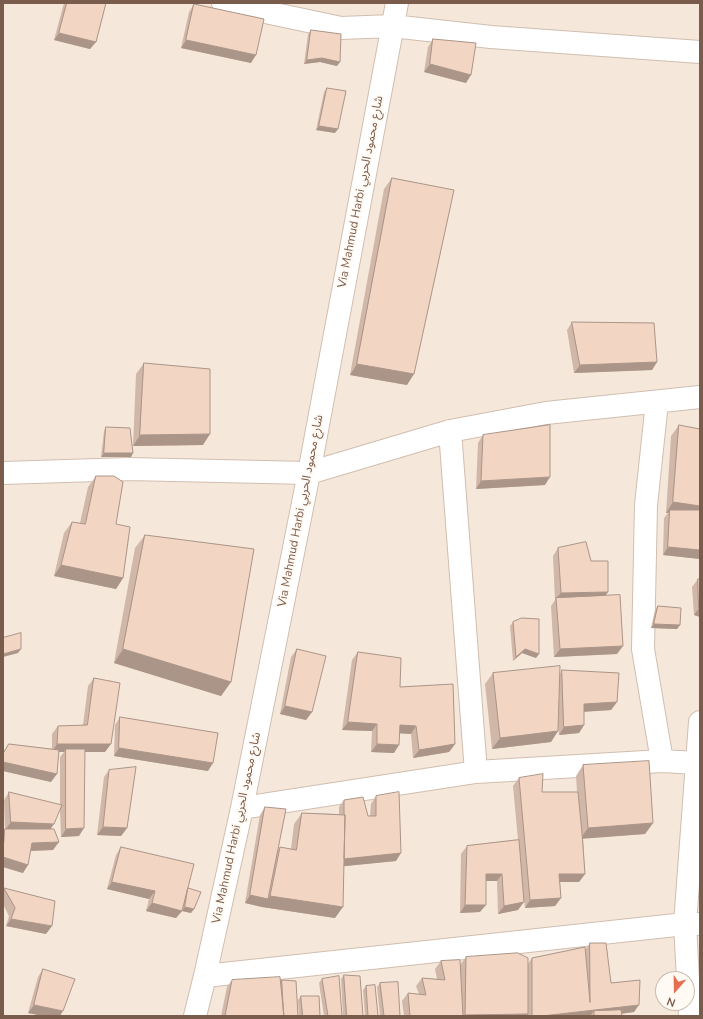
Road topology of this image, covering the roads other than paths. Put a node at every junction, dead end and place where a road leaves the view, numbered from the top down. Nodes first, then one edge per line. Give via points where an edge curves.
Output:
1 (223, 3) edge
2 (397, 3) edge
3 (392, 26) junction
4 (700, 52) edge
5 (700, 396) edge
6 (657, 402) junction
7 (450, 430) junction
8 (3, 473) edge
9 (309, 473) junction
10 (700, 722) edge
11 (662, 761) junction
12 (697, 763) junction
13 (476, 772) junction
14 (242, 808) junction
15 (692, 924) edge
16 (205, 976) junction
17 (195, 1016) edge
18 (690, 1016) edge

1 - 3 street via 341,28
2 - 3 street, Via Mahmud Harbi شارع محمود الحربي
3 - 4 street via 491,37
3 - 9 street, Via Mahmud Harbi شارع محمود الحربي
5 - 6 street
6 - 7 street via 546,413
6 - 11 street via 646,505 643,649
7 - 9 street
7 - 13 street
8 - 9 street via 128,469
9 - 14 street, Via Mahmud Harbi شارع محمود الحربي
10 - 12 street
11 - 12 street
11 - 13 street
12 - 15 street
13 - 14 street
14 - 16 street, Via Mahmud Harbi شارع محمود الحربي
15 - 16 street
15 - 18 street
16 - 17 street, Via Mahmud Harbi شارع محمود الحربي

